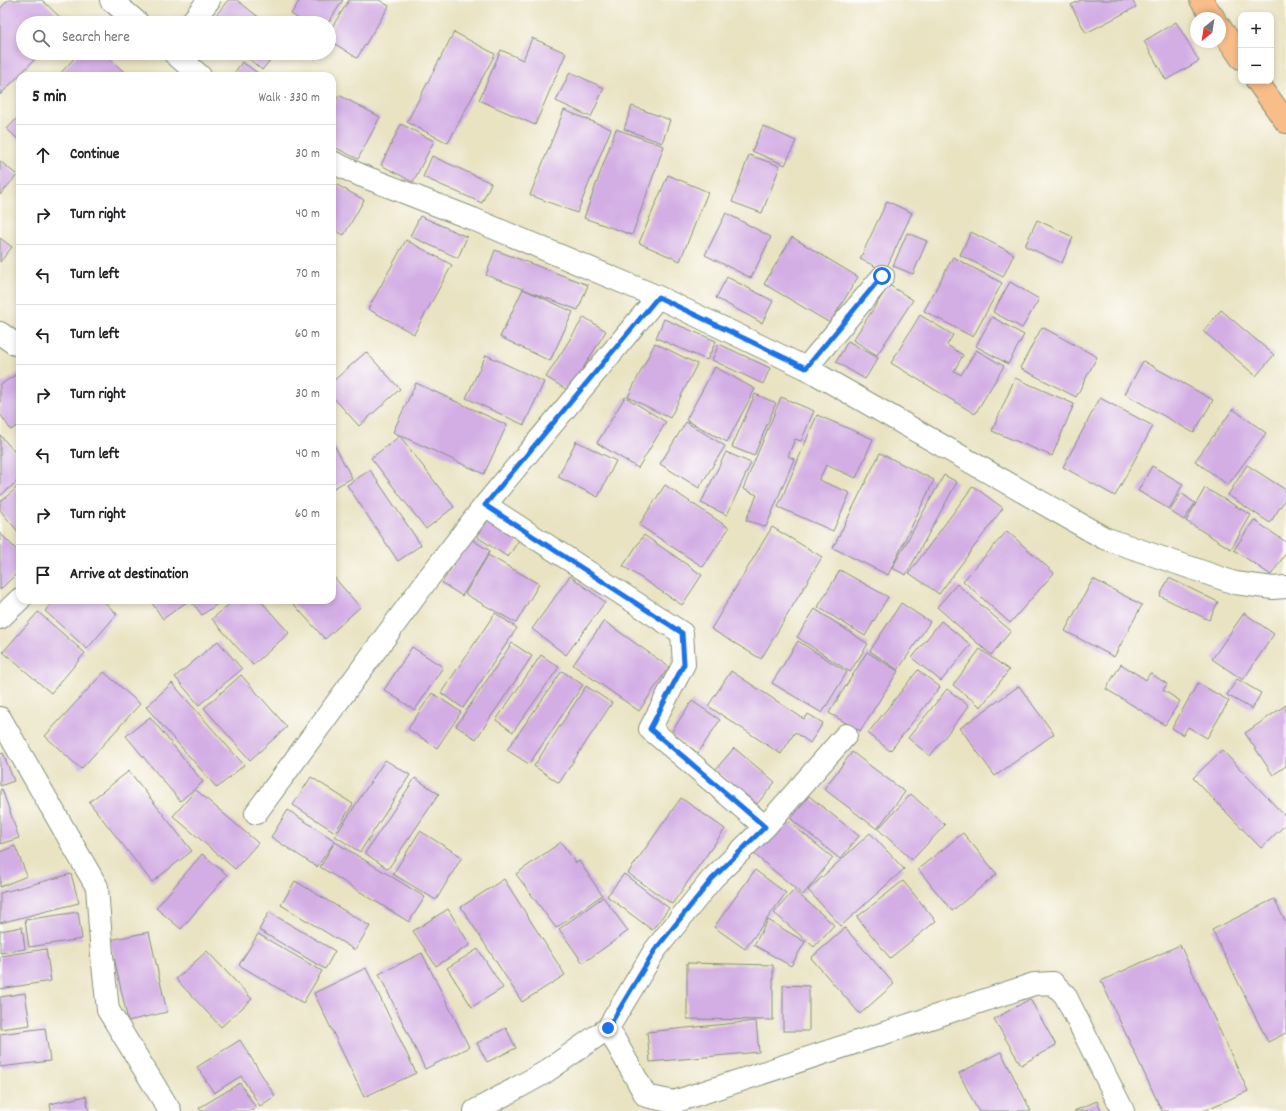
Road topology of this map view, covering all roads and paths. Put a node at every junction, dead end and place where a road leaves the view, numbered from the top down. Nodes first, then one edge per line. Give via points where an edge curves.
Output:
1 (111, 0) edge
2 (209, 0) edge
3 (1201, 0) edge
4 (1210, 12) edge
5 (130, 16) edge
6 (196, 16) edge
7 (1226, 36) edge
8 (1238, 54) edge
9 (182, 60) edge
10 (195, 72) edge
11 (1259, 84) edge
12 (1286, 122) edge
13 (336, 164) edge
14 (882, 276) dead end
15 (658, 297) junction
16 (0, 333) edge
17 (16, 344) edge
18 (806, 368) junction
19 (485, 505) junction
20 (1286, 587) edge
21 (16, 603) edge
22 (0, 618) edge
23 (0, 718) edge
24 (846, 735) dead end
25 (256, 813) dead end
26 (765, 827) junction
27 (608, 1028) junction
28 (170, 1111) edge
29 (475, 1111) edge
30 (1123, 1111) edge

1 - 5 street
2 - 6 street
3 - 4 main road
7 - 8 main road
9 - 10 street
11 - 12 main road
13 - 15 street
14 - 18 street
15 - 18 street
15 - 19 street
16 - 17 street
18 - 20 street via 1104,538 1235,583 1273,588
19 - 25 street
19 - 26 street via 682,633 684,664 650,729
21 - 22 street
23 - 28 street via 97,887 108,1010
24 - 26 street
26 - 27 street via 712,879 655,950
27 - 29 street via 544,1073
27 - 30 street via 646,1096 674,1102 1034,984 1053,983 1065,996

